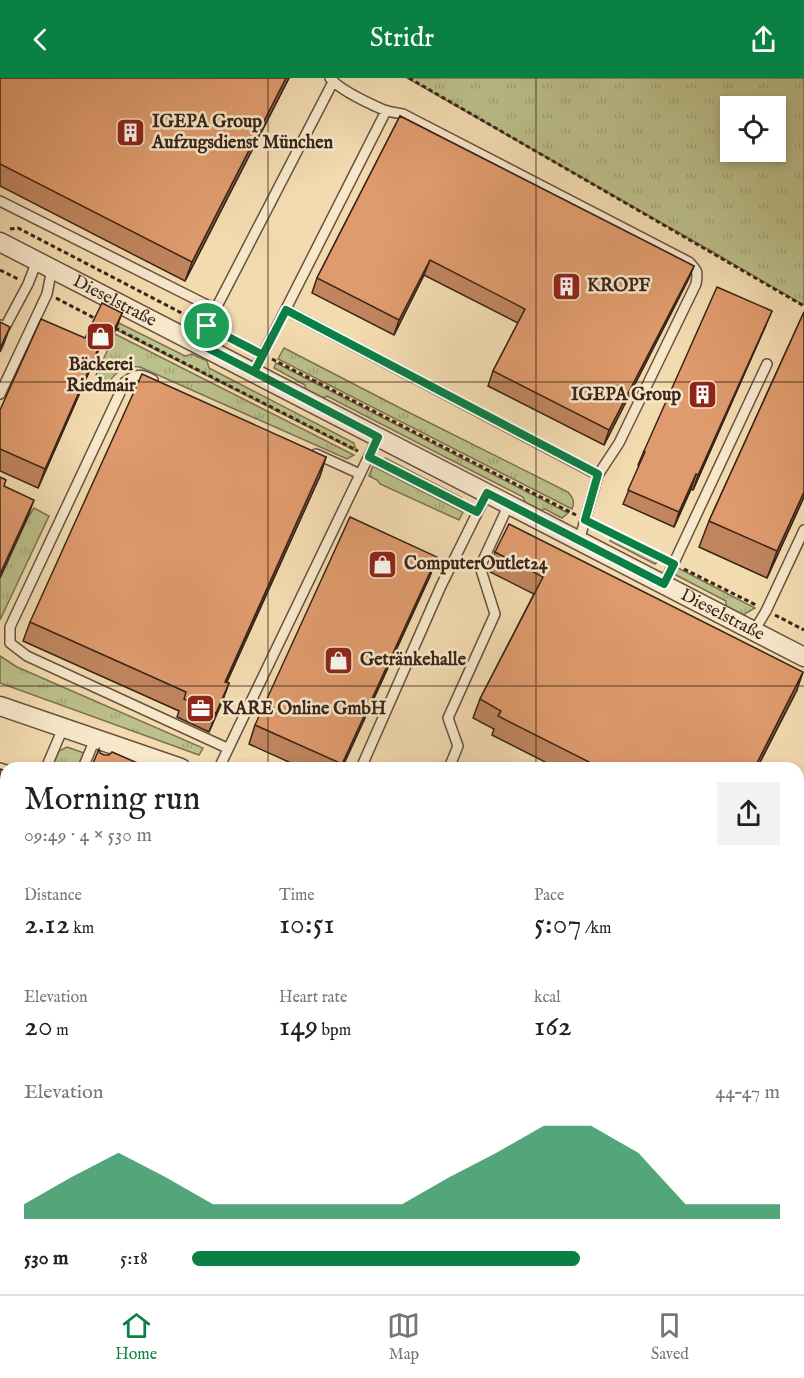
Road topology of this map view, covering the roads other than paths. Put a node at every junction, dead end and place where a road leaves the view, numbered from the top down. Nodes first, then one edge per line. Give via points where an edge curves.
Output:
1 (332, 80) edge
2 (386, 111) junction
3 (0, 201) edge
4 (2, 236) edge
5 (44, 264) junction
6 (215, 309) junction
7 (286, 310) junction
8 (0, 325) edge
9 (198, 343) junction
10 (767, 364) dead end
11 (254, 372) junction
12 (165, 385) edge
13 (0, 394) edge
14 (378, 437) junction
15 (306, 449) edge
16 (360, 474) junction
17 (598, 474) junction
18 (487, 493) junction
19 (509, 504) junction
20 (804, 530) edge
21 (579, 541) junction
22 (664, 584) junction
23 (754, 631) junction
24 (804, 657) edge
25 (0, 706) edge
26 (63, 728) junction
27 (103, 745) junction
28 (227, 748) junction
29 (49, 762) edge
30 (87, 762) edge
31 (156, 762) edge
32 (221, 762) edge
33 (364, 762) edge
34 (451, 762) edge

1 - 2 lane
1 - 6 lane
2 - 7 lane
2 - 17 lane via 403,114 696,269 696,285 619,443
3 - 6 lane
4 - 5 street, Dieselstraße
5 - 8 lane via 28,284 5,327
5 - 9 street, Dieselstraße
5 - 13 lane via 47,294
6 - 9 lane
7 - 11 lane
7 - 17 lane
9 - 11 street, Dieselstraße
10 - 22 lane
11 - 14 street, Dieselstraße
12 - 28 lane via 143,375 125,382 10,627 10,643 27,656
14 - 16 lane
14 - 18 street, Dieselstraße
15 - 16 lane
16 - 28 lane
17 - 21 lane
18 - 19 street, Dieselstraße
18 - 33 lane via 441,586
19 - 21 street, Dieselstraße
19 - 34 lane via 480,567 495,615 448,718 458,746
20 - 23 lane
21 - 22 street, Dieselstraße
22 - 23 street, Dieselstraße
23 - 24 street, Dieselstraße
25 - 26 street
26 - 27 street
26 - 29 lane
27 - 30 lane
27 - 31 street
28 - 32 lane

